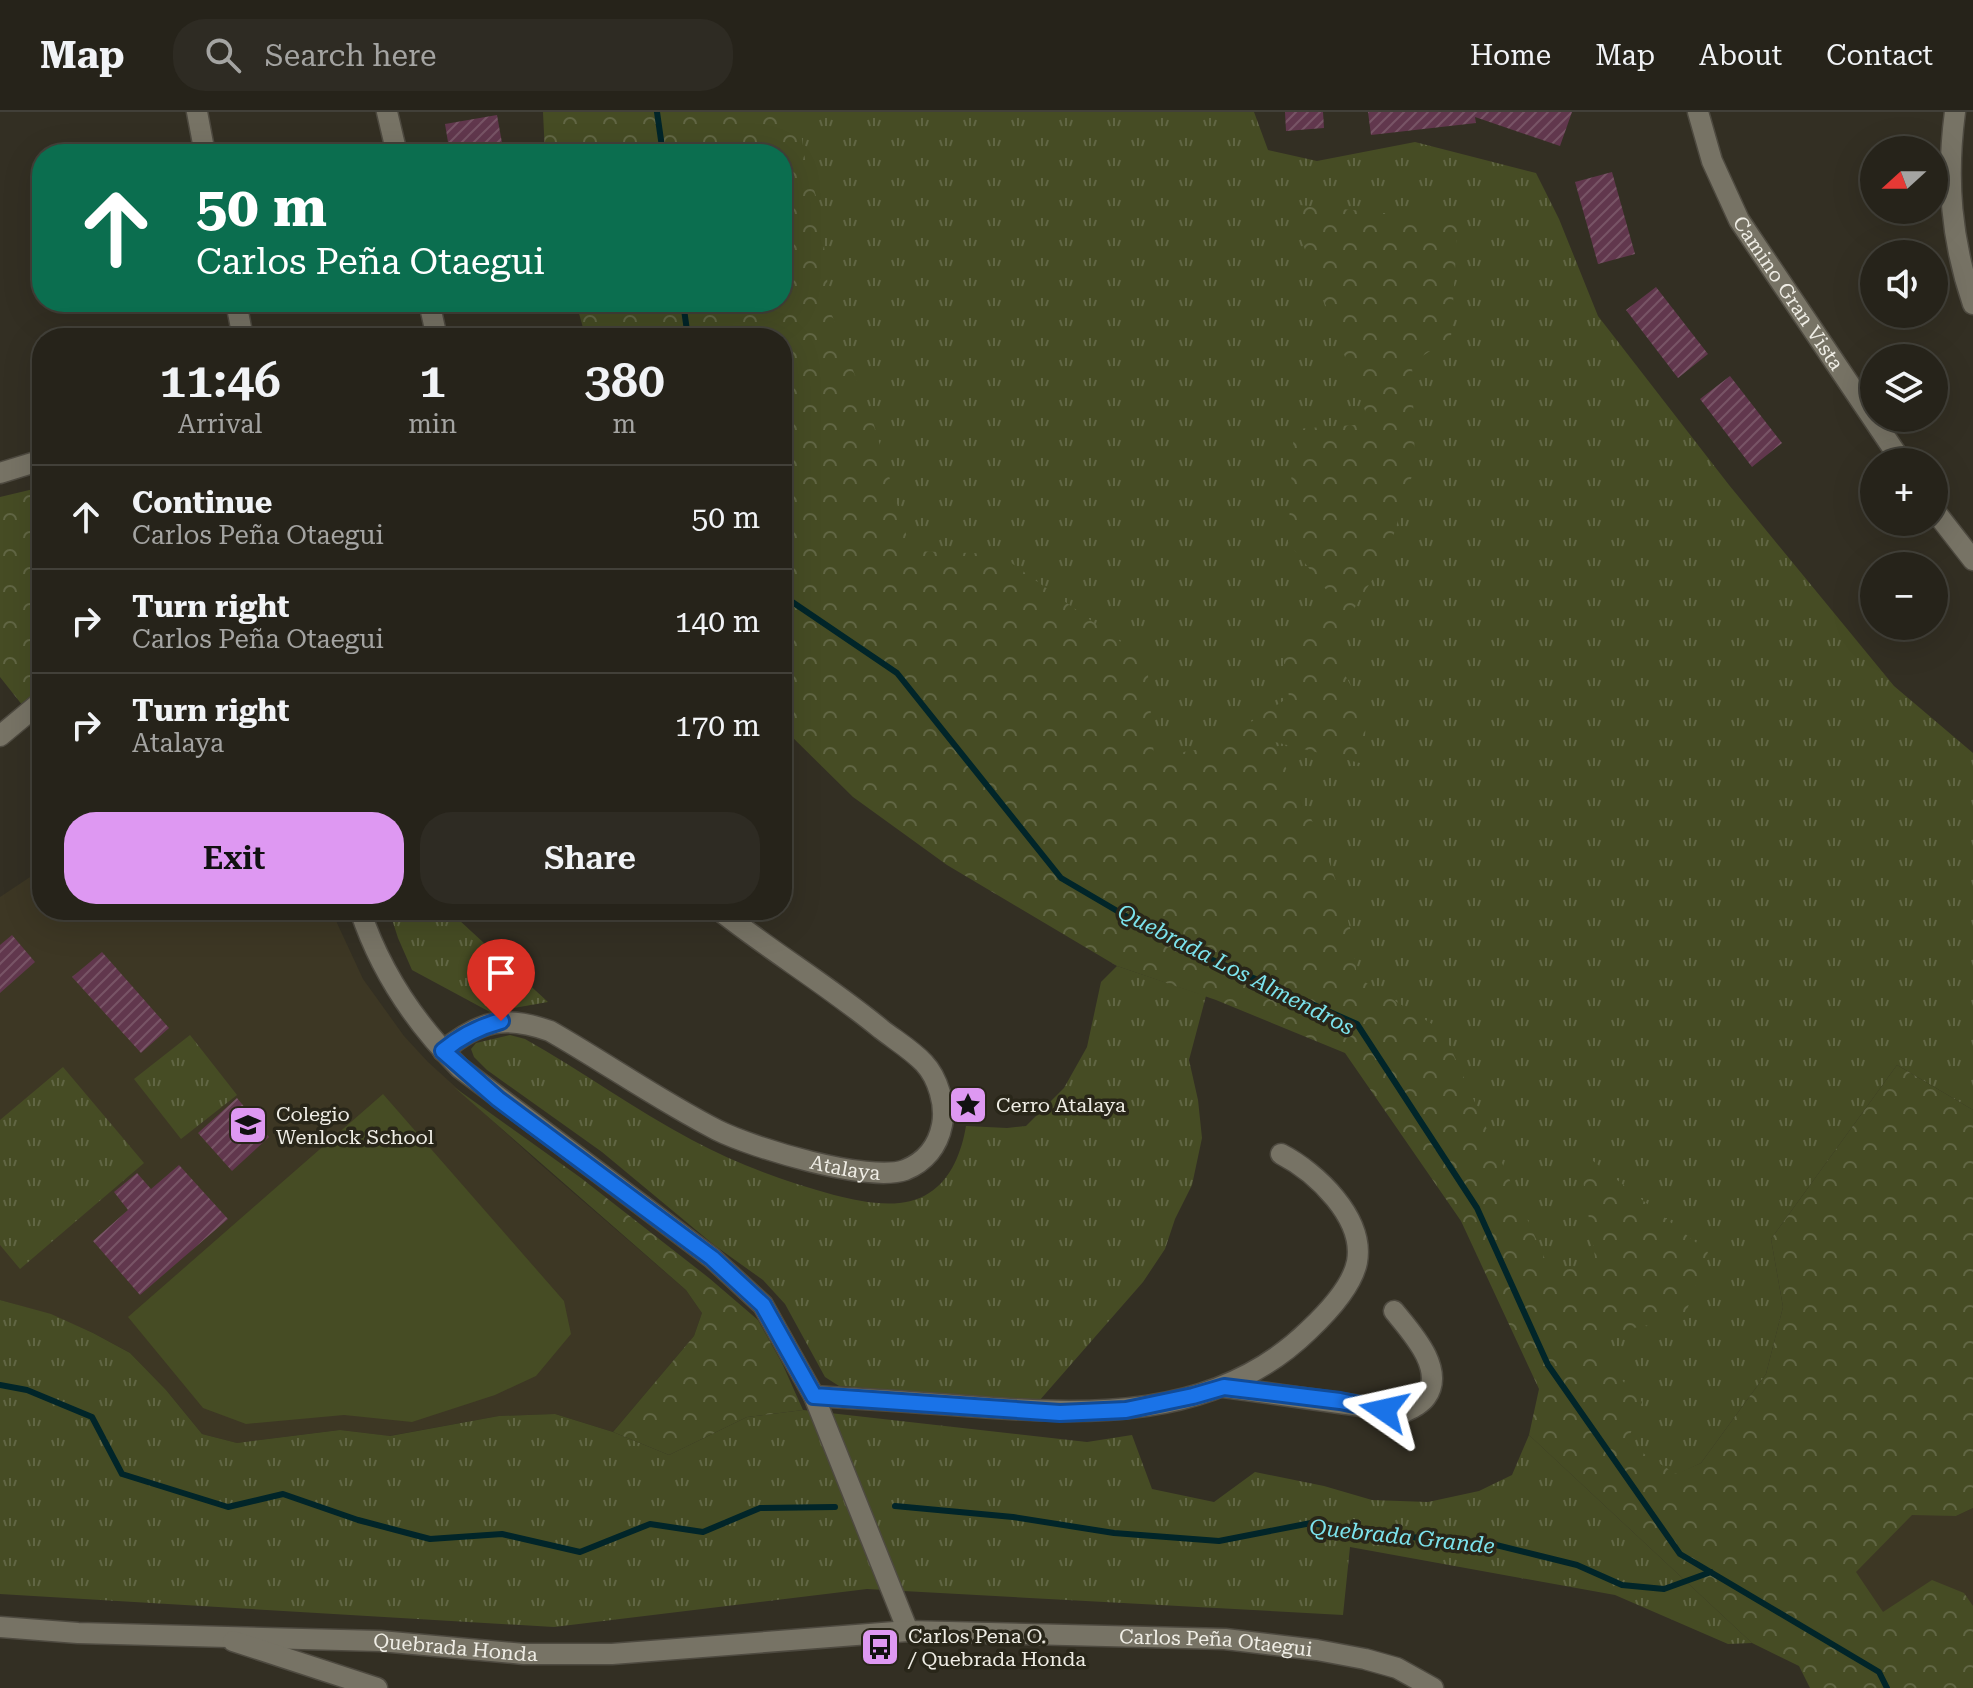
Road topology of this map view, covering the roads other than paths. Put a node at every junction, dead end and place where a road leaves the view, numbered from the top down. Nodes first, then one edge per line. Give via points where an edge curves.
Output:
1 (197, 112) edge
2 (387, 112) edge
3 (1698, 112) edge
4 (1955, 112) edge
5 (203, 144) edge
6 (395, 144) edge
7 (1973, 304) edge
8 (1893, 448) edge
9 (32, 463) edge
10 (0, 473) edge
11 (1948, 528) edge
12 (1973, 560) edge
13 (32, 709) edge
14 (0, 736) edge
15 (364, 920) edge
16 (732, 920) edge
17 (443, 1051) junction
18 (1281, 1154) dead end
19 (1394, 1311) dead end
20 (1224, 1387) junction
21 (814, 1396) junction
22 (0, 1627) edge
23 (908, 1631) junction
24 (221, 1637) junction
25 (377, 1688) edge
26 (1433, 1688) edge

1 - 5 street
2 - 6 street
3 - 8 street, Camino Gran Vista via 1712,161 1739,220
4 - 7 street via 1951,213
9 - 10 street
11 - 12 street
13 - 14 street
15 - 17 street via 401,997
16 - 17 street, Atalaya via 840,995 924,1063 935,1079 943,1123 925,1159 904,1171 876,1174 755,1147 550,1031 522,1021 483,1026
17 - 21 street via 498,1099 712,1258 763,1305
18 - 20 street via 1311,1175 1342,1209 1354,1232 1355,1275 1293,1345
19 - 20 street via 1418,1340 1433,1384 1424,1400 1404,1412
20 - 21 street via 1126,1410 1060,1413
21 - 23 street
22 - 24 street, Quebrada Honda
23 - 24 street, Quebrada Honda via 612,1654
23 - 26 street, Carlos Peña Otaegui via 1225,1639 1365,1659 1397,1668
24 - 25 street

